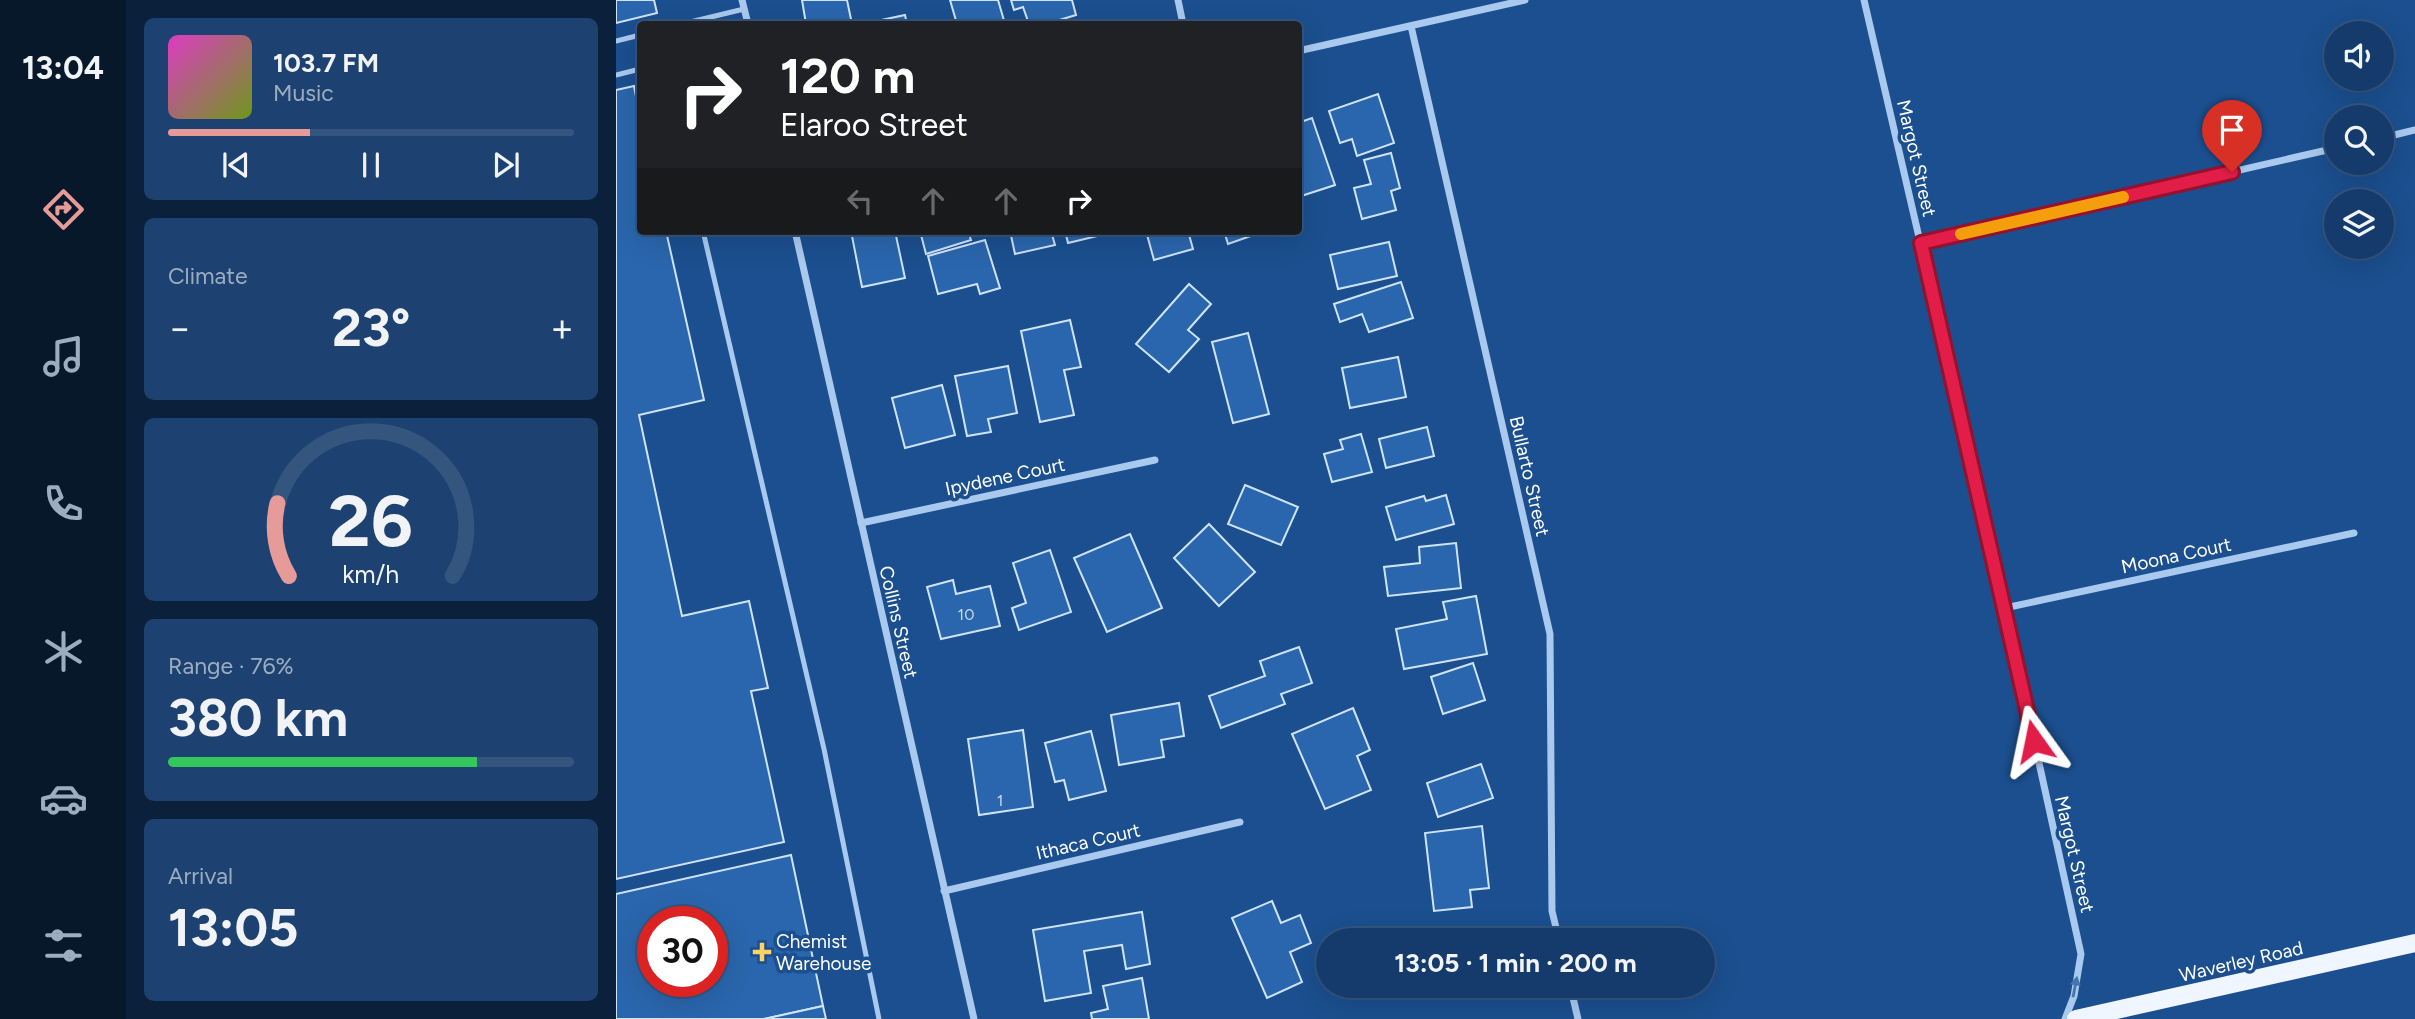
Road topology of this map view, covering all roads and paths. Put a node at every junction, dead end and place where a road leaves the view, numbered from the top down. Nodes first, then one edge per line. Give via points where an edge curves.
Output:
1 (742, 0) edge
2 (1178, 0) edge
3 (1525, 0) edge
4 (1864, 0) edge
5 (744, 9) junction
6 (694, 21) edge
7 (747, 21) edge
8 (1183, 21) edge
9 (1411, 26) junction
10 (637, 36) edge
11 (616, 41) edge
12 (1302, 50) edge
13 (637, 70) edge
14 (616, 75) edge
15 (2415, 130) edge
16 (2394, 135) edge
17 (2324, 151) edge
18 (704, 235) edge
19 (796, 235) edge
20 (1921, 243) junction
21 (1155, 460) dead end
22 (861, 523) junction
23 (2354, 533) dead end
24 (2005, 608) junction
25 (1240, 822) dead end
26 (944, 891) junction
27 (1556, 928) edge
28 (2415, 943) edge
29 (1573, 998) edge
30 (2126, 1014) edge
31 (879, 1019) edge
32 (974, 1019) edge
33 (1578, 1019) edge
34 (2065, 1019) edge
35 (2076, 1019) edge

1 - 5 street
2 - 8 street
3 - 9 street
4 - 20 street, Margot Street
5 - 6 lane
5 - 7 street
9 - 12 street
9 - 27 street, Bullarto Street via 1550,634 1552,911
10 - 11 lane
13 - 14 lane
15 - 16 street
17 - 20 street
18 - 31 lane via 824,749
19 - 22 street, Collins Street
20 - 24 street, Margot Street
21 - 22 street, Ipydene Court
22 - 26 street, Collins Street
23 - 24 street, Moona Court
34 -> 24 street, Margot Street via 2081,954
25 - 26 street, Ithaca Court
26 - 32 street, Collins Street
28 - 30 main road, Waverley Road
29 - 33 street
30 - 35 main road, Waverley Road

